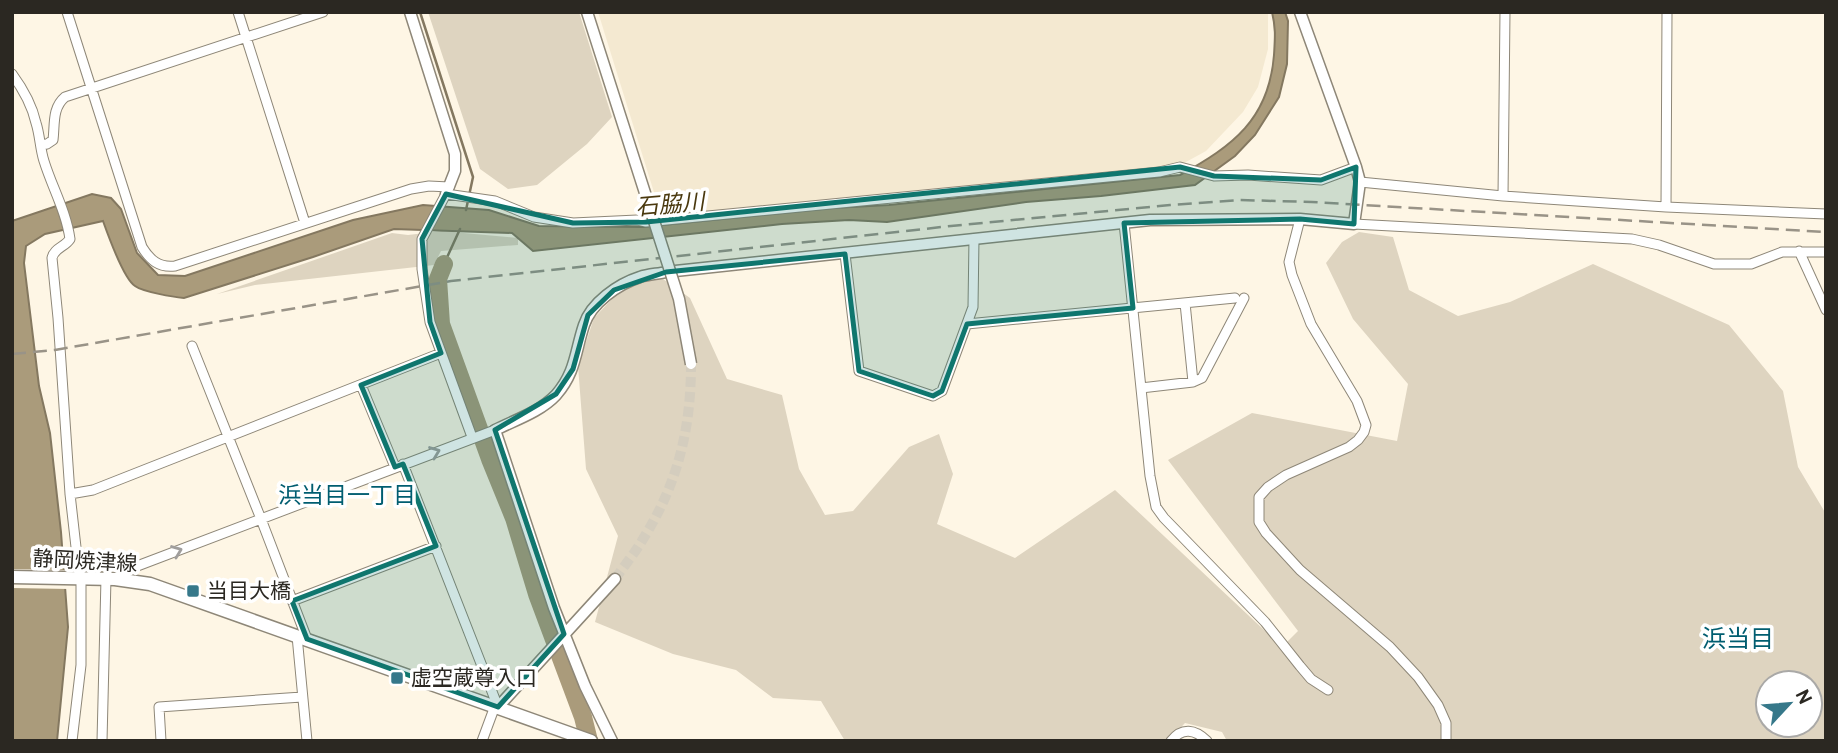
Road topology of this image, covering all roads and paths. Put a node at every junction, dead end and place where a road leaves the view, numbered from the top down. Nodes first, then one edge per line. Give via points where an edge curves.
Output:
1 (67, 12) edge
2 (238, 12) edge
3 (323, 12) edge
4 (410, 12) edge
5 (587, 12) edge
6 (1300, 12) edge
7 (1505, 12) edge
8 (1667, 12) edge
9 (246, 37) junction
10 (12, 74) edge
11 (91, 88) junction
12 (41, 145) junction
13 (1356, 167) junction
14 (1360, 182) junction
15 (447, 191) junction
16 (1503, 197) junction
17 (1666, 206) junction
18 (1826, 214) edge
19 (1300, 219) junction
20 (305, 223) junction
21 (1124, 223) junction
22 (1354, 224) junction
23 (974, 239) junction
24 (1799, 251) junction
25 (1826, 252) edge
26 (845, 254) junction
27 (1823, 299) edge
28 (1185, 303) junction
29 (1133, 308) junction
30 (1826, 310) edge
31 (967, 324) junction
32 (191, 346) dead end
33 (442, 353) junction
34 (691, 364) tunnel mouth
35 (1193, 382) junction
36 (361, 385) junction
37 (1141, 388) junction
38 (495, 430) junction
39 (228, 437) junction
40 (472, 437) junction
41 (399, 466) junction
42 (70, 494) junction
43 (261, 519) junction
44 (436, 546) junction
45 (12, 578) edge
46 (78, 578) junction
47 (111, 579) junction
48 (615, 579) tunnel mouth
49 (292, 601) junction
50 (563, 636) junction
51 (302, 638) junction
52 (1328, 690) dead end
53 (302, 697) junction
54 (497, 706) junction
55 (585, 739) edge
56 (72, 741) edge
57 (102, 741) edge
58 (161, 741) edge
59 (307, 741) edge
60 (482, 741) edge
61 (612, 741) edge
62 (1171, 741) edge
63 (1207, 741) edge
64 (1446, 741) edge

1 - 11 street
2 - 9 street
3 - 9 street
4 - 15 street via 455,154 455,172
5 - 34 street, bridge via 679,299
6 - 13 street
7 - 16 street
8 - 17 street
9 - 11 street
9 - 20 street
10 - 12 street via 31,106
11 - 12 street via 60,101 52,140
11 - 20 street via 142,247 153,261 175,266
12 - 42 street via 70,239 52,258
13 - 14 street
13 - 15 street via 1321,180 1214,176 1180,167 646,222 573,223 534,218 495,201
14 - 16 street
14 - 22 street
15 - 20 street via 429,186 411,189
15 - 33 street via 422,239 430,322
16 - 17 street
17 - 18 street
19 - 21 street
19 - 22 street
19 - 64 street via 1289,261 1292,275 1311,324 1357,401 1366,425 1349,447 1268,487 1259,497 1259,522 1300,570 1418,677 1446,723
21 - 23 street
21 - 29 street
22 - 24 street via 1632,239 1714,264 1751,264
23 - 26 street
23 - 31 street via 973,307
24 - 25 street
24 - 27 street
26 - 31 street via 859,372 933,396 942,391
26 - 38 street via 666,272 624,284 588,315 573,369 556,394
27 - 30 street
28 - 29 street
28 - 35 street
28 - 35 street via 1239,298 1202,378
29 - 31 street
29 - 37 street
32 - 39 street
33 - 36 street
33 - 40 street
35 - 37 street
36 - 39 street
36 - 41 street
37 - 52 street via 1156,508 1265,622 1311,679
38 - 40 street
38 - 50 street
39 - 42 street via 93,490
39 - 43 street
41 -> 40 street
41 - 43 street
41 - 44 street
42 - 46 street
47 -> 43 street
43 - 49 street
44 - 49 street
44 - 54 street
45 - 46 main road, 静岡焼津線
46 - 47 main road, 静岡焼津線
46 - 56 street via 81,666
47 - 51 main road, 静岡焼津線 via 150,584
47 - 57 street
48 - 50 street
49 - 51 street
50 - 54 street
50 - 61 street
51 - 53 street
51 - 54 main road, 静岡焼津線
53 - 58 street via 159,707
53 - 59 street
54 - 55 main road, 静岡焼津線
54 - 60 street
62 - 63 street via 1185,730

